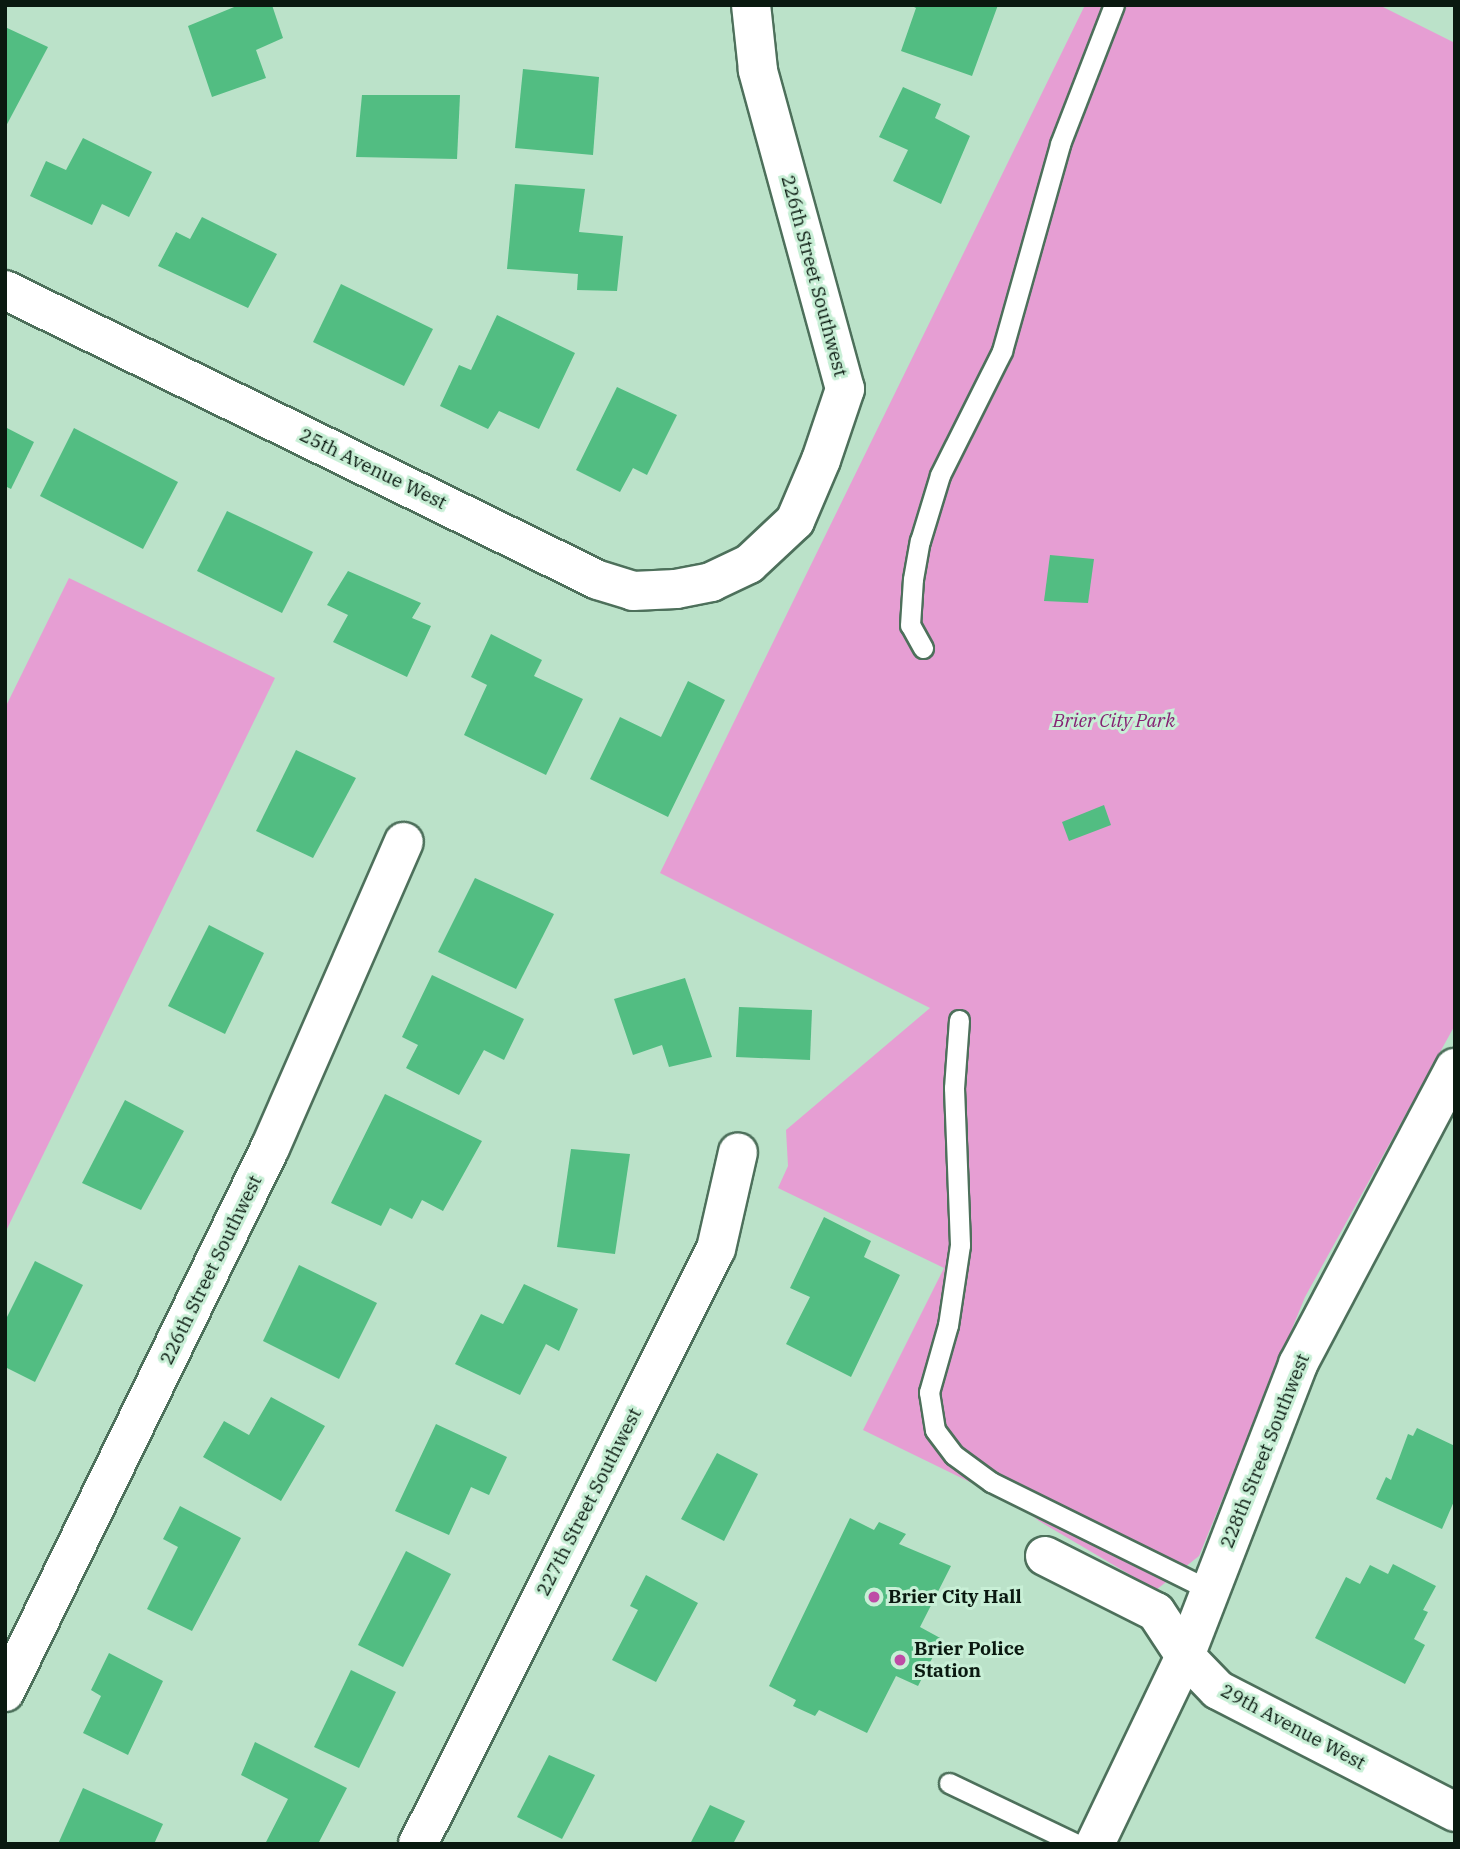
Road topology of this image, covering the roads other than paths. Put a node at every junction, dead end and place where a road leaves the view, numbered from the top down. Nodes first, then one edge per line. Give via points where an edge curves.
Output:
1 (735, 5) edge
2 (1114, 5) edge
3 (751, 6) edge
4 (5, 290) edge
5 (749, 564) joint
6 (923, 648) dead end
7 (404, 842) dead end
8 (960, 1020) dead end
9 (1455, 1068) edge
10 (738, 1152) dead end
11 (1045, 1556) dead end
12 (1210, 1590) junction
13 (1185, 1656) junction
14 (5, 1692) edge
15 (949, 1783) dead end
16 (1455, 1812) edge
17 (418, 1844) edge
18 (1077, 1844) edge
19 (1095, 1844) edge

1 - 3 street
2 - 6 lane via 1060,144 1002,351 940,475 920,541 910,625
3 - 5 street, 226th Street Southwest via 758,70 845,389 795,521
4 - 5 street, 25th Avenue West via 598,580 633,590 676,589 711,582
7 - 14 street, 226th Street Southwest via 270,1148
8 - 12 lane via 954,1088 960,1245 948,1325 929,1392 935,1430 954,1455 991,1482
9 - 12 street, 228th Street Southwest via 1298,1364
10 - 17 street, 227th Street Southwest via 716,1249
11 - 13 street, 29th Avenue West via 1156,1612
12 - 13 street, 228th Street Southwest
13 - 16 street, 29th Avenue West via 1218,1689
13 - 19 street, 228th Street Southwest
15 - 18 lane

